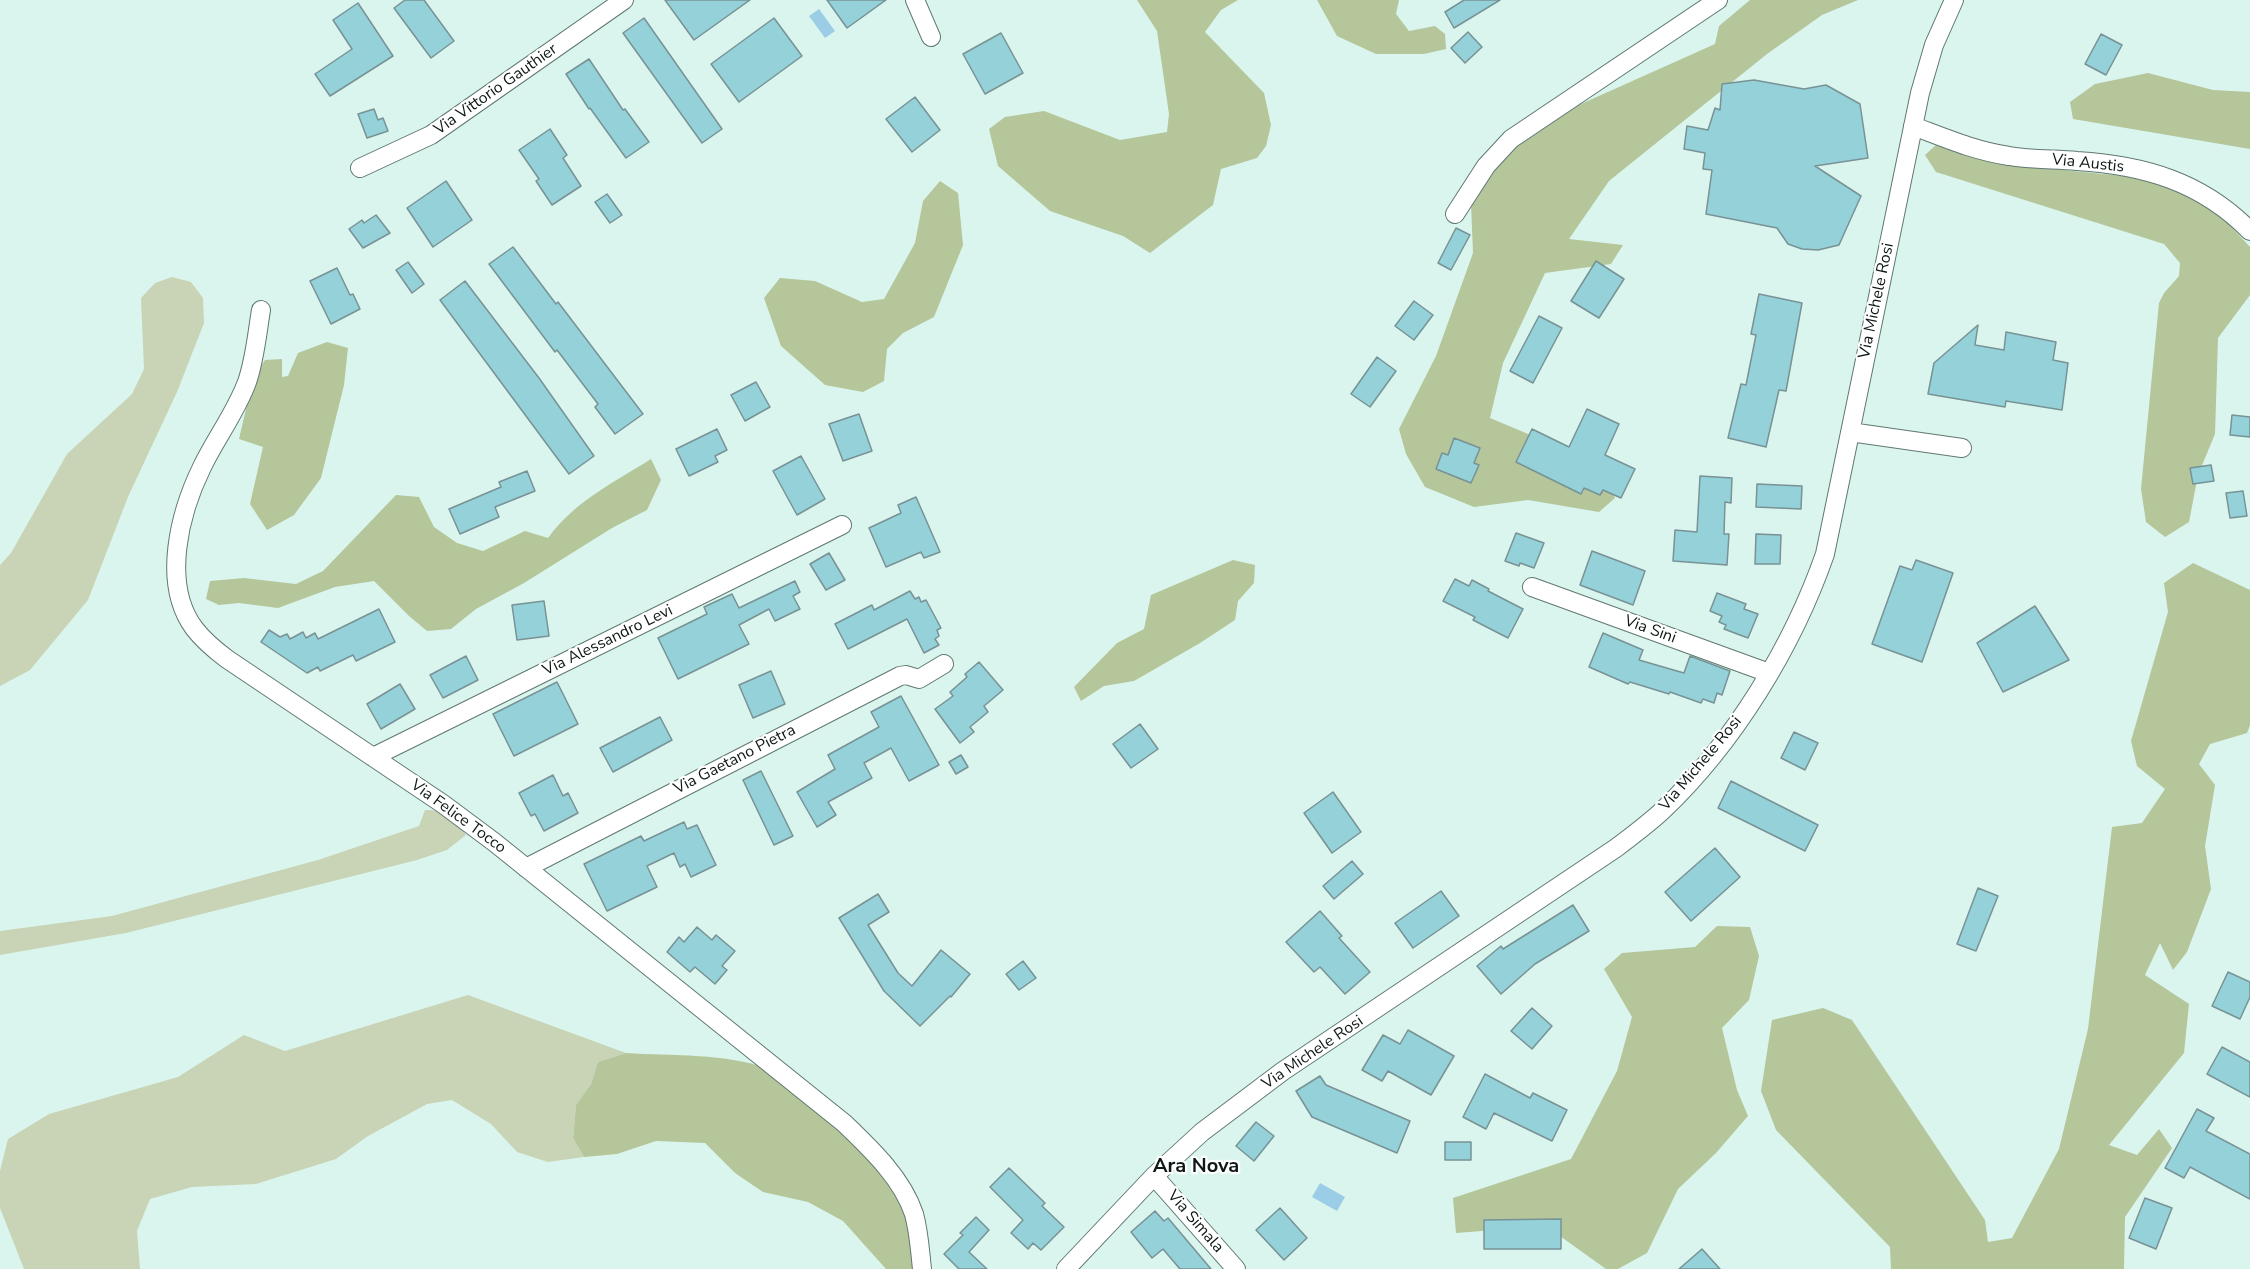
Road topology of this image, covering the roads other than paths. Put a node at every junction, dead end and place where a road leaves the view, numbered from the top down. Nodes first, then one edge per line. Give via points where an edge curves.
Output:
1 (624, 0) edge
2 (915, 0) edge
3 (1718, 0) edge
4 (1954, 0) edge
5 (931, 37) dead end
6 (1913, 126) junction
7 (360, 168) dead end
8 (1455, 214) dead end
9 (2250, 231) edge
10 (261, 310) dead end
11 (1850, 432) junction
12 (1962, 448) dead end
13 (842, 525) dead end
14 (1532, 587) dead end
15 (944, 664) dead end
16 (1769, 673) junction
17 (373, 757) junction
18 (526, 868) junction
19 (1154, 1176) junction
20 (922, 1269) edge
21 (1066, 1269) edge
22 (1236, 1269) edge

1 - 7 street, Via Vittorio Gauthier via 432,135
2 - 5 street
3 - 8 street via 1511,140 1486,166
4 - 6 street, Via Michele Rosi via 1926,70
6 - 9 street, Via Austis via 1988,153 2092,162 2174,180 2210,197
6 - 11 street, Via Michele Rosi
10 - 17 street, Via Felice Tocco via 247,381 202,466 187,506 178,546 180,598 194,628 214,649
11 - 12 street
11 - 16 street, Via Michele Rosi via 1825,554
13 - 17 street, Via Alessandro Levi
14 - 16 street, Via Sini
15 - 18 street, Via Gaetano Pietra via 919,679 900,676
16 - 19 street, Via Michele Rosi via 1714,753 1645,826 1283,1071 1202,1132
17 - 18 street, Via Felice Tocco
18 - 20 street, Via Felice Tocco via 833,1113 865,1144 896,1180 909,1203 917,1227
19 - 21 street, Via Michele Rosi
19 - 22 street, Via Simala

